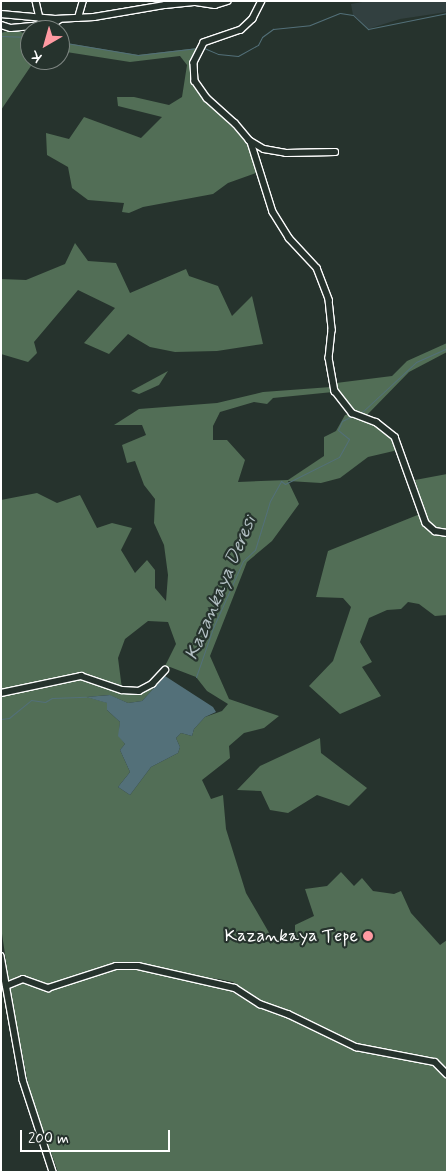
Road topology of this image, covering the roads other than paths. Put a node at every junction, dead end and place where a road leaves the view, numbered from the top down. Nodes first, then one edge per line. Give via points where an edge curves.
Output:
1 (36, 1) edge
2 (82, 1) edge
3 (227, 1) edge
4 (262, 1) edge
5 (164, 3) edge
6 (1, 14) edge
7 (40, 18) junction
8 (78, 18) junction
9 (61, 19) junction
10 (1, 25) edge
11 (12, 28) junction
12 (1, 31) edge
13 (248, 139) junction
14 (335, 152) dead end
15 (447, 533) edge
16 (165, 670) dead end
17 (1, 693) edge
18 (1, 956) edge
19 (6, 986) junction
20 (447, 1074) edge
21 (53, 1172) edge

1 - 7 street
2 - 8 street
3 - 5 street via 215,5
4 - 13 street via 253,19 241,30 204,43 194,63 195,81 207,98
5 - 8 street
6 - 7 street
7 - 9 street
8 - 9 street
9 - 11 street via 53,24
10 - 11 street
11 - 12 street
13 - 14 street via 264,149 286,153
13 - 15 street via 273,212 289,238 317,268 329,300 332,330 329,358 334,391 352,413 376,422 395,437 426,524 435,531
16 - 17 street via 152,684 139,691 122,690 81,676
18 - 19 street
19 - 20 street via 23,979 48,988 116,966 138,966 235,988 260,1004 356,1047 435,1062
19 - 21 street via 23,1080

